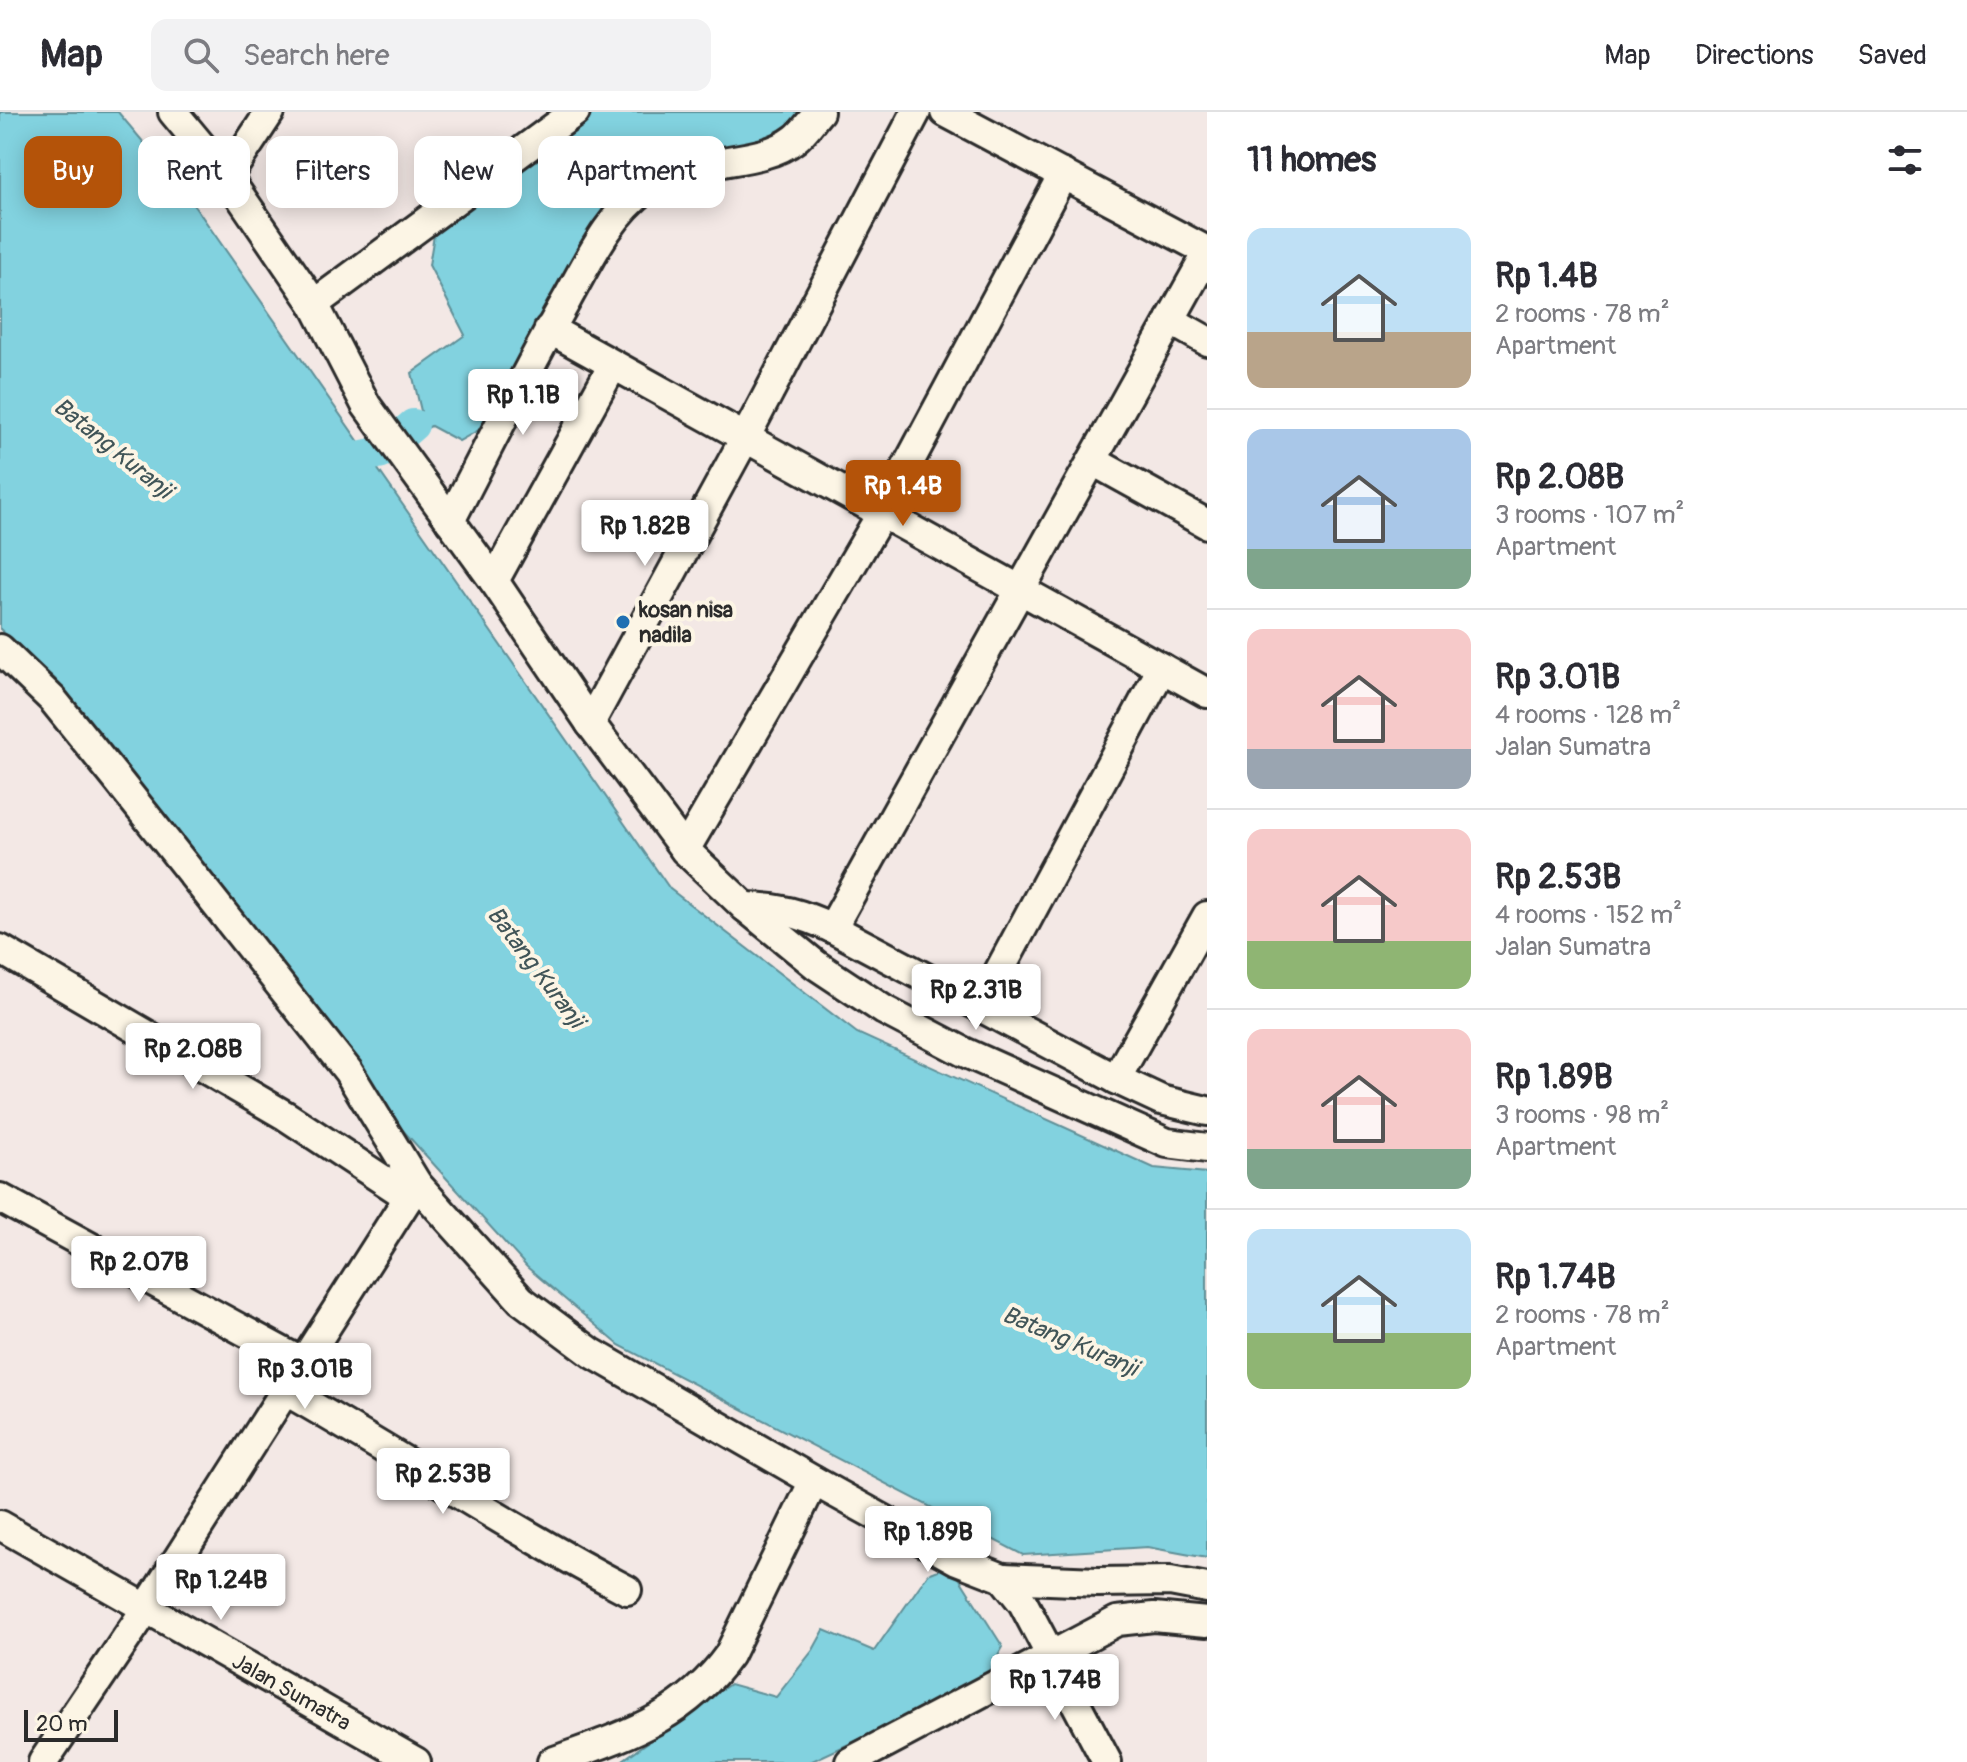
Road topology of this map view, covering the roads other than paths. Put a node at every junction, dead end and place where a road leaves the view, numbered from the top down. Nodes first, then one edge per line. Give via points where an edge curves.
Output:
1 (173, 112) edge
2 (270, 112) edge
3 (575, 112) edge
4 (819, 112) edge
5 (916, 112) edge
6 (945, 112) edge
7 (193, 136) edge
8 (250, 142) edge
9 (1063, 174) junction
10 (248, 208) edge
11 (1207, 252) edge
12 (314, 304) junction
13 (1170, 320) junction
14 (549, 329) junction
15 (1207, 341) edge
16 (613, 365) junction
17 (745, 438) junction
18 (1093, 461) junction
19 (882, 513) junction
20 (450, 521) junction
21 (1207, 524) edge
22 (494, 581) junction
23 (1020, 590) junction
24 (0, 649) edge
25 (1162, 668) junction
26 (1207, 693) edge
27 (590, 723) junction
28 (685, 850) junction
29 (745, 907) junction
30 (1207, 916) edge
31 (832, 928) junction
32 (0, 949) edge
33 (981, 1005) junction
34 (1116, 1079) junction
35 (1207, 1111) edge
36 (1207, 1148) edge
37 (413, 1190) junction
38 (0, 1198) edge
39 (303, 1363) junction
40 (286, 1391) junction
41 (814, 1481) junction
42 (0, 1525) edge
43 (1003, 1578) junction
44 (1207, 1588) edge
45 (627, 1590) dead end
46 (146, 1609) junction
47 (1207, 1622) edge
48 (1049, 1658) junction
49 (869, 1758) edge
50 (43, 1762) edge
51 (416, 1762) edge
52 (552, 1762) edge
53 (1107, 1762) edge

1 - 7 street
2 - 8 street
3 - 12 street
4 - 14 street via 794,140 765,154 698,164 645,189 604,235
5 - 17 street
6 - 9 street
9 - 11 street
9 - 19 street
10 - 12 street
11 - 13 street
12 - 20 street via 366,405
13 - 15 street
13 - 18 street
14 - 16 street
14 - 20 street
16 - 17 street
16 - 22 street
17 - 19 street
17 - 27 street
18 - 21 street
18 - 23 street
19 - 23 street
19 - 28 street
20 - 22 street
22 - 27 street
23 - 25 street
23 - 31 street
24 - 37 street via 53,700 348,1071
25 - 26 street
25 - 33 street
27 - 28 street
28 - 29 street
29 - 31 street via 796,912
29 - 36 street via 816,965 964,1052 1167,1143
30 - 34 street
31 - 33 street
32 - 37 street
33 - 34 street
34 - 35 street via 1161,1100
37 - 39 street
37 - 41 street via 521,1300 592,1353
38 - 39 street
39 - 40 street
40 - 45 street
40 - 46 street
41 - 43 street via 957,1560
41 - 52 street via 714,1676 695,1695 637,1731
42 - 46 street, Jalan Sumatra
43 - 44 street via 1170,1581
43 - 48 street via 1023,1603
46 - 50 street
46 - 51 street, Jalan Sumatra
47 - 48 street via 1154,1617 1117,1621
48 - 49 street
48 - 53 street

